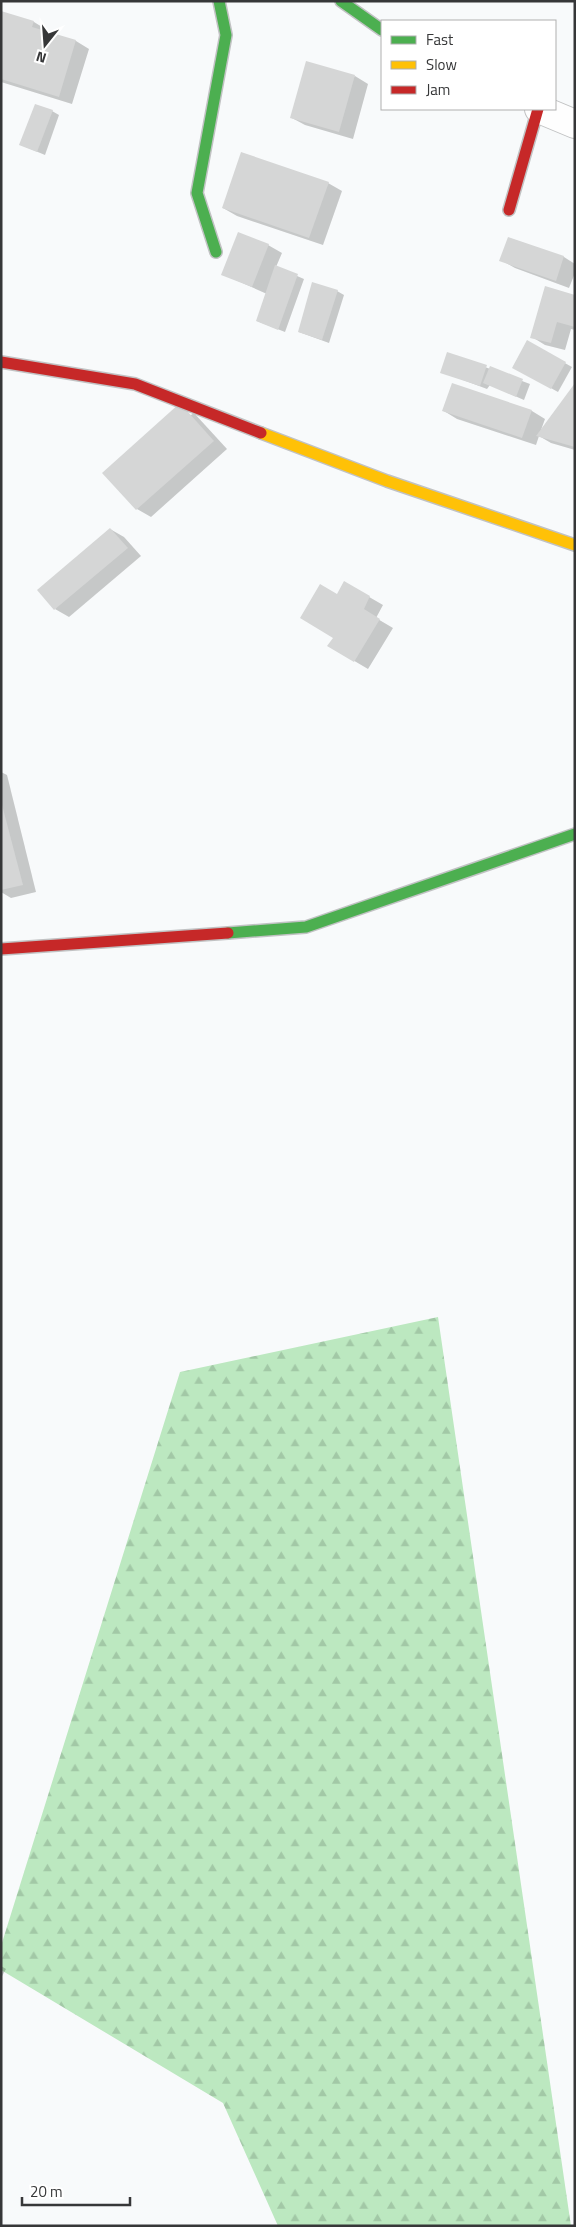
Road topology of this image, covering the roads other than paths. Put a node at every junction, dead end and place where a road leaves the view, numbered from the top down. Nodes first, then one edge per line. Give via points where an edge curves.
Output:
1 (219, 1) edge
2 (341, 1) edge
3 (381, 29) edge
4 (539, 110) edge
5 (541, 110) edge
6 (575, 124) edge
7 (509, 210) dead end
8 (216, 252) dead end
9 (1, 362) edge
10 (575, 545) edge
11 (575, 834) edge
12 (1, 949) edge

1 - 8 street via 226,35 198,193
2 - 3 street
4 - 7 street
5 - 6 street
9 - 10 street via 135,384 387,481
11 - 12 street via 306,927

